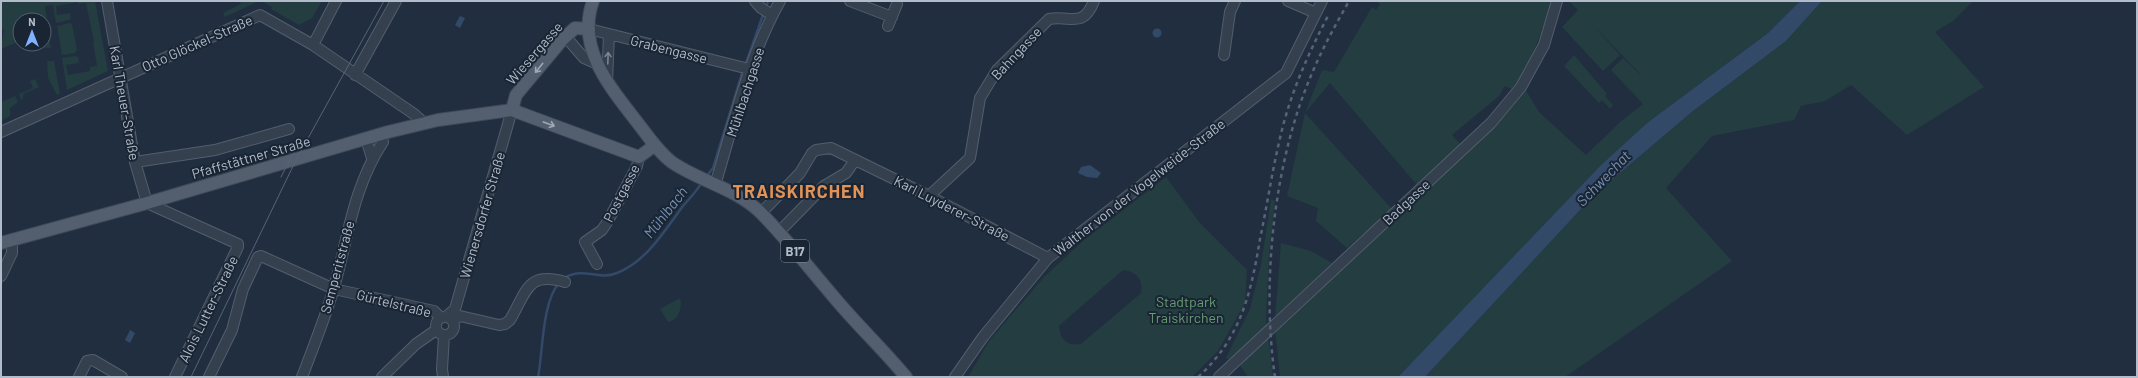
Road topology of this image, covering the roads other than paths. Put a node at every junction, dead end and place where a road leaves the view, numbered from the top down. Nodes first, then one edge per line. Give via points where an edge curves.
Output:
1 (107, 1) edge
2 (336, 1) edge
3 (396, 1) edge
4 (593, 1) edge
5 (780, 1) edge
6 (850, 1) edge
7 (1094, 1) edge
8 (1235, 1) edge
9 (1288, 1) edge
10 (1322, 1) edge
11 (1557, 1) edge
12 (897, 4) dead end
13 (761, 6) edge
14 (1316, 13) junction
15 (588, 29) junction
16 (609, 35) junction
17 (566, 36) junction
18 (313, 45) junction
19 (1224, 55) dead end
20 (596, 63) junction
21 (745, 68) junction
22 (355, 75) junction
23 (121, 77) junction
24 (607, 82) junction
25 (512, 110) junction
26 (423, 122) junction
27 (289, 129) dead end
28 (1, 132) edge
29 (380, 134) junction
30 (366, 139) junction
31 (655, 145) junction
32 (639, 157) junction
33 (372, 158) junction
34 (855, 160) junction
35 (135, 162) junction
36 (709, 182) junction
37 (929, 196) junction
38 (147, 203) junction
39 (766, 209) junction
40 (780, 232) junction
41 (6, 242) edge
42 (258, 257) joint
43 (1048, 258) junction
44 (597, 264) dead end
45 (1, 276) edge
46 (561, 281) dead end
47 (334, 289) junction
48 (446, 318) junction
49 (440, 333) junction
50 (79, 377) edge
51 (122, 377) edge
52 (175, 377) edge
53 (209, 377) edge
54 (302, 377) edge
55 (382, 377) edge
56 (443, 377) edge
57 (906, 377) edge
58 (955, 377) edge
59 (1219, 377) edge

1 - 23 street, Karl Theuer-Straße
2 - 18 street
3 - 22 street
4 - 15 main road, B17 via 588,17
5 - 13 street, Mühlbachgasse
6 - 12 street via 890,21
7 - 37 street, Bahngasse via 1082,18 1049,19 997,70 980,98 970,158
8 - 19 street via 1230,12
9 - 14 street
10 - 14 street, Walther von der Vogelweide-Straße
11 - 59 street, Badgasse via 1544,45 1521,87 1490,123
13 - 21 street, Mühlbachgasse
14 - 43 street, Walther von der Vogelweide-Straße via 1286,73
15 - 16 street, Grabengasse
15 - 17 main road, Wiesergasse via 575,28
15 - 20 main road, B17
16 - 21 street, Grabengasse via 651,43
24 -> 16 street
17 - 20 street via 584,58
17 -> 25 main road, Wiesergasse via 516,95
18 - 22 street, Otto Glöckel-Straße
18 - 23 street, Otto Glöckel-Straße via 260,15
20 - 24 main road, B17
21 - 36 street, Mühlbachgasse via 741,101
22 - 26 street, Otto Glöckel-Straße
23 - 28 street, Otto Glöckel-Straße
23 - 35 street, Karl Theuer-Straße
24 - 31 main road, B17
25 - 26 main road, Pfaffstättner Straße
25 -> 32 main road
25 - 48 street, Wienersdorfer Straße via 455,309
26 - 29 main road, Pfaffstättner Straße
27 - 35 street via 215,150
29 - 30 main road, Pfaffstättner Straße
29 - 33 street, Semperitstraße via 383,142
30 - 33 street
30 - 38 main road, Pfaffstättner Straße
31 - 32 main road
31 - 36 main road, B17 via 672,162
32 - 44 street, Postgasse via 637,166 608,221 602,230 585,242
33 - 47 street, Semperitstraße via 355,197
34 - 37 street, Karl Luyderer-Straße
34 - 39 street, Karl Luyderer-Straße via 831,148 816,150 800,173
34 - 40 street via 846,173 824,186
35 - 38 street, Karl Theuer-Straße
36 - 39 main road, B17 via 748,203
37 - 43 street, Karl Luyderer-Straße
38 - 41 main road, Pfaffstättner Straße
38 - 52 street, Alois Lutter-Straße via 238,244
39 - 40 main road, B17
40 - 57 main road, B17 via 834,298
41 - 45 street via 12,253
42 - 47 street, Gürtelstraße via 264,257
42 - 53 street, Alois Lutter-Straße via 243,289 232,330
43 - 58 street, Walther von der Vogelweide-Straße via 983,337
46 - 48 street via 540,278 532,282 510,320 505,324 499,325 460,316
47 - 48 street, Gürtelstraße via 434,311
47 - 54 street, Semperitstraße
48 - 49 street via 435,323
48 - 49 street via 454,327 451,333
49 - 55 street via 416,344
49 - 56 street
50 - 51 street via 87,361 93,360

